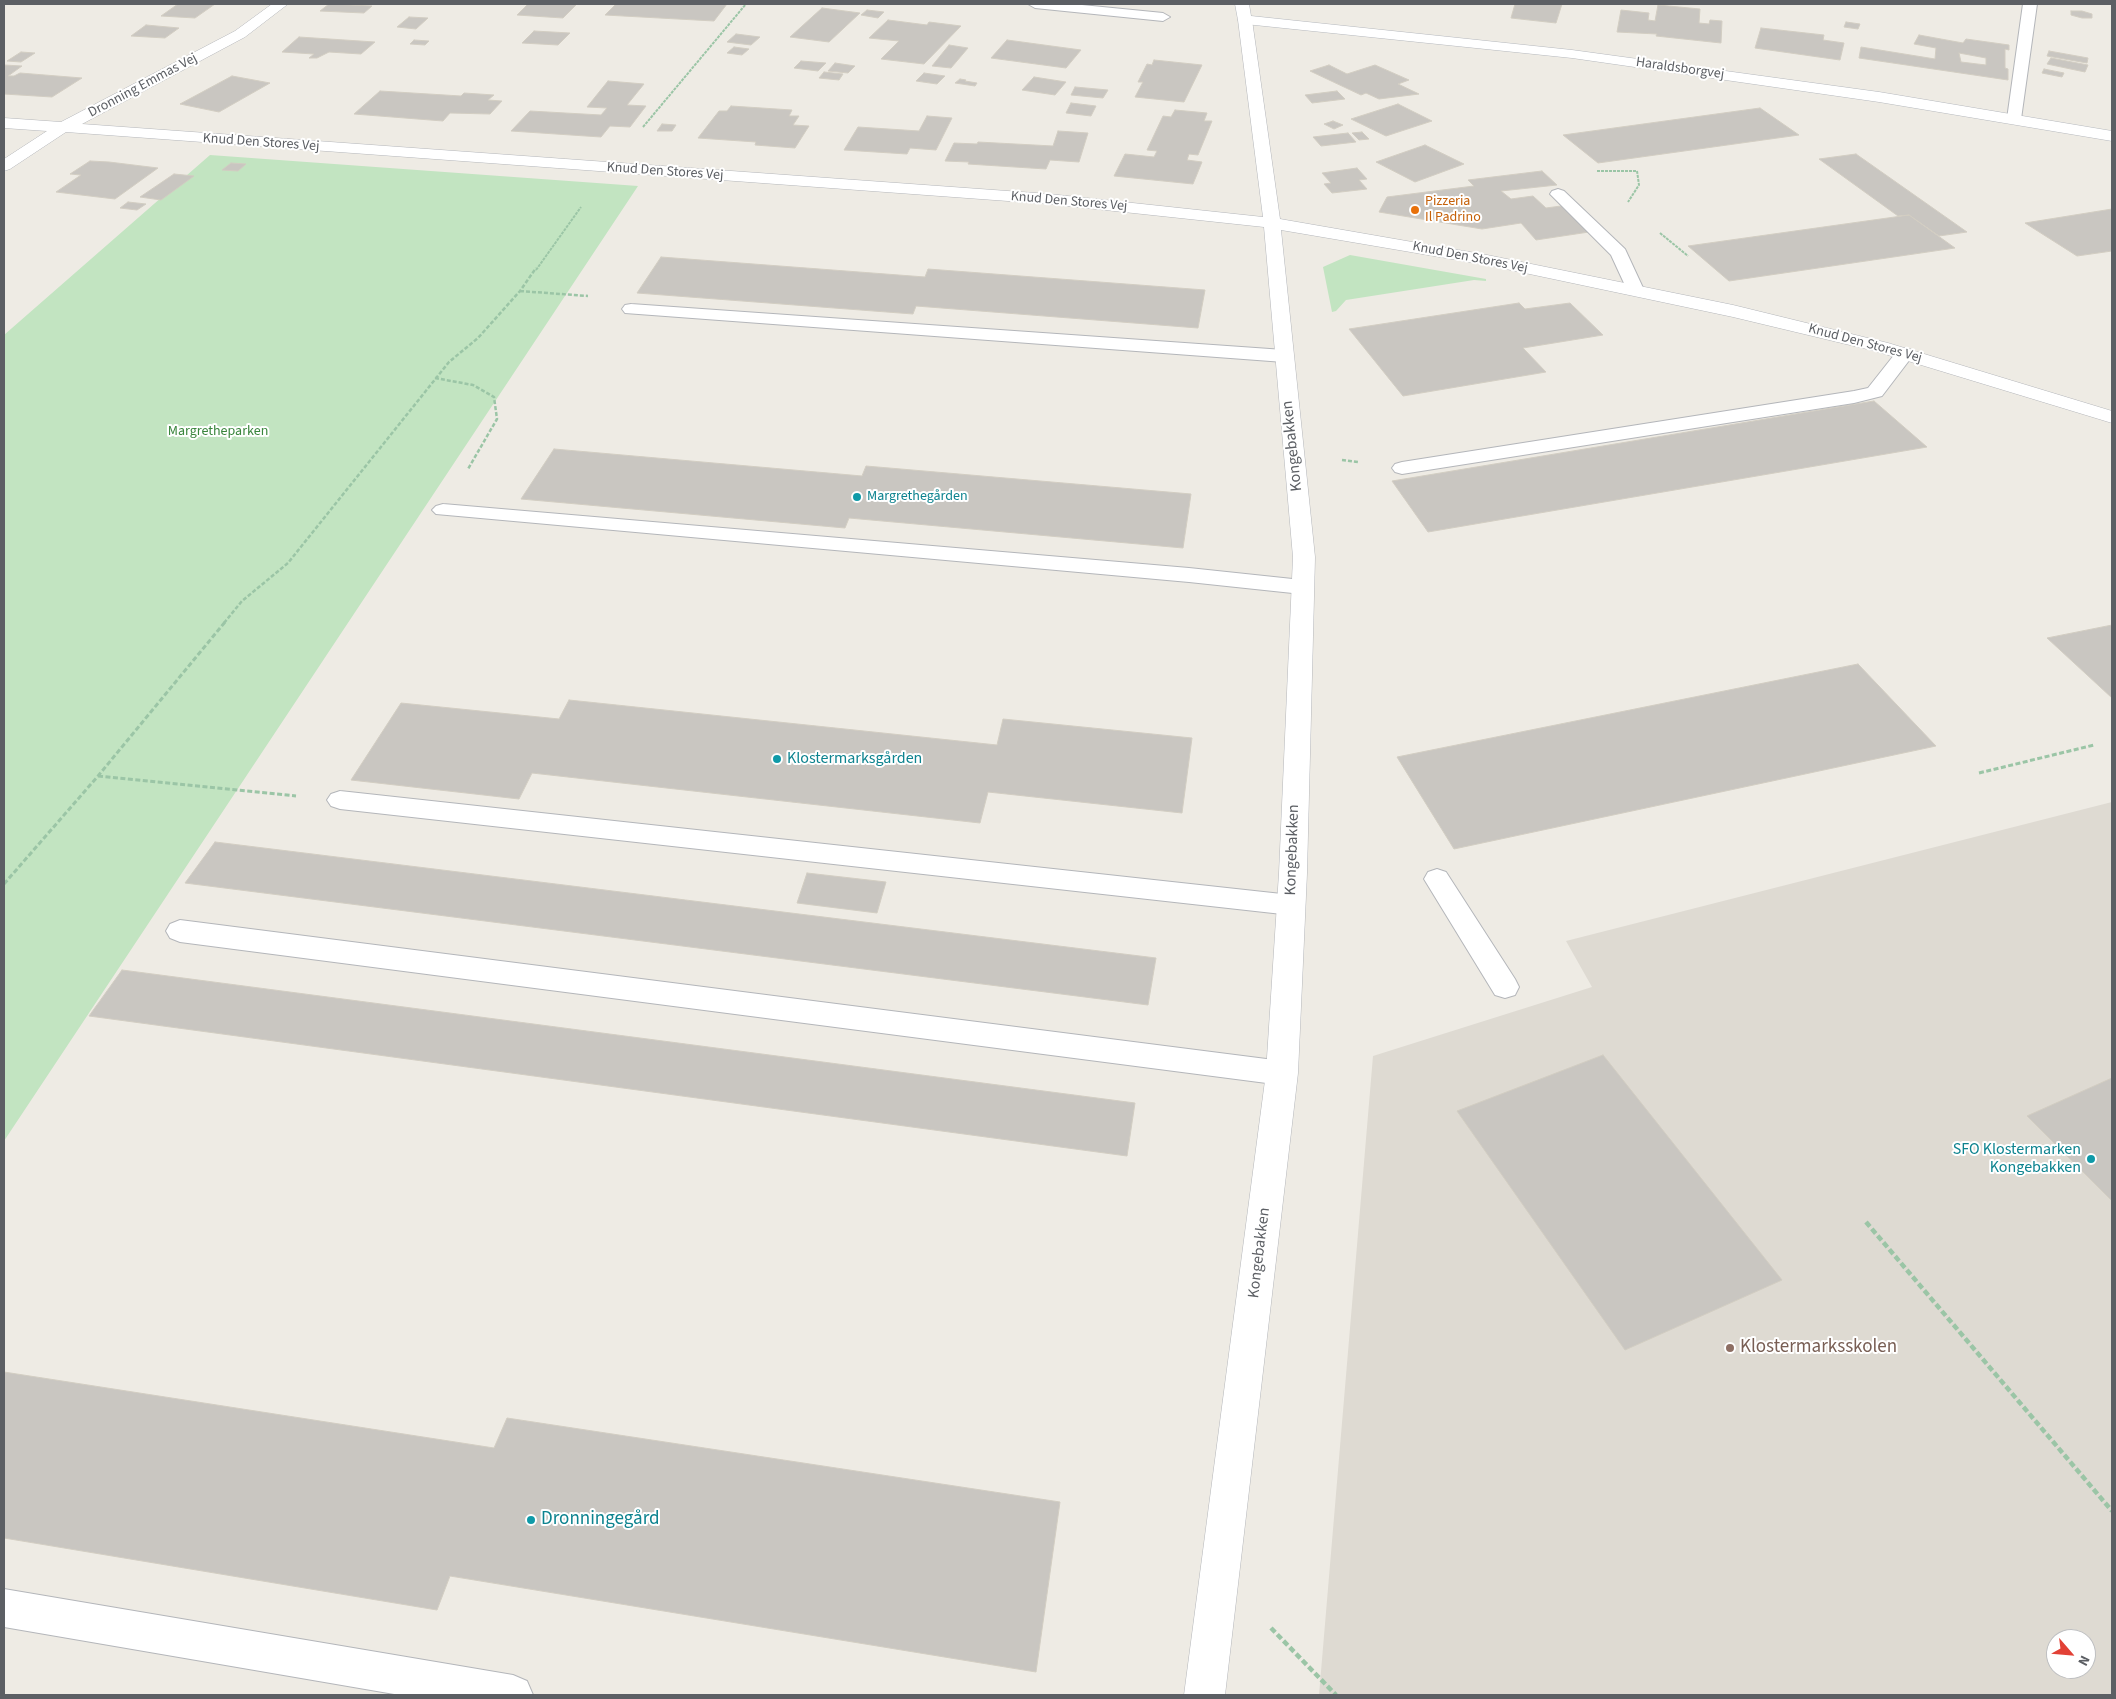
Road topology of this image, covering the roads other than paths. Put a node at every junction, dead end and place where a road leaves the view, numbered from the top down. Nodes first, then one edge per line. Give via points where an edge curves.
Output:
1 (281, 4) edge
2 (1035, 4) edge
3 (2030, 4) edge
4 (1243, 12) edge
5 (1163, 17) dead end
6 (2014, 118) junction
7 (4, 123) edge
8 (62, 128) junction
9 (2112, 136) edge
10 (4, 166) edge
11 (1558, 194) dead end
12 (1272, 223) junction
13 (1635, 290) junction
14 (631, 309) road end
15 (1905, 354) junction
16 (1284, 356) junction
17 (2112, 417) edge
18 (1402, 468) road end
19 (443, 510) road end
20 (1302, 587) junction
21 (340, 800) road end
22 (1437, 879) dead end
23 (1291, 905) junction
24 (180, 931) dead end
25 (1504, 986) dead end
26 (1282, 1073) junction
27 (4, 1608) edge
28 (513, 1695) edge
29 (1205, 1695) edge

1 - 8 street, Dronning Emmas Vej via 240,34
2 - 5 lane
3 - 6 lane
4 - 6 street, Haraldsborgvej via 1572,54
4 - 12 street, Kongebakken
6 - 9 street, Haraldsborgvej
7 - 8 street, Knud Den Stores Vej
8 - 10 street, Dronning Emmas Vej
8 - 12 street, Knud Den Stores Vej via 1049,199
11 - 13 lane via 1619,253
12 - 13 street, Knud Den Stores Vej via 1487,260
12 - 16 street, Kongebakken
13 - 15 street, Knud Den Stores Vej
14 - 16 lane
15 - 17 street, Knud Den Stores Vej
15 - 18 lane via 1876,392 1854,397
16 - 20 street, Kongebakken via 1304,557
19 - 20 lane
20 - 23 street, Kongebakken
21 - 23 lane
22 - 25 lane
23 - 26 street, Kongebakken
24 - 26 lane
26 - 29 street, Kongebakken
27 - 28 lane

